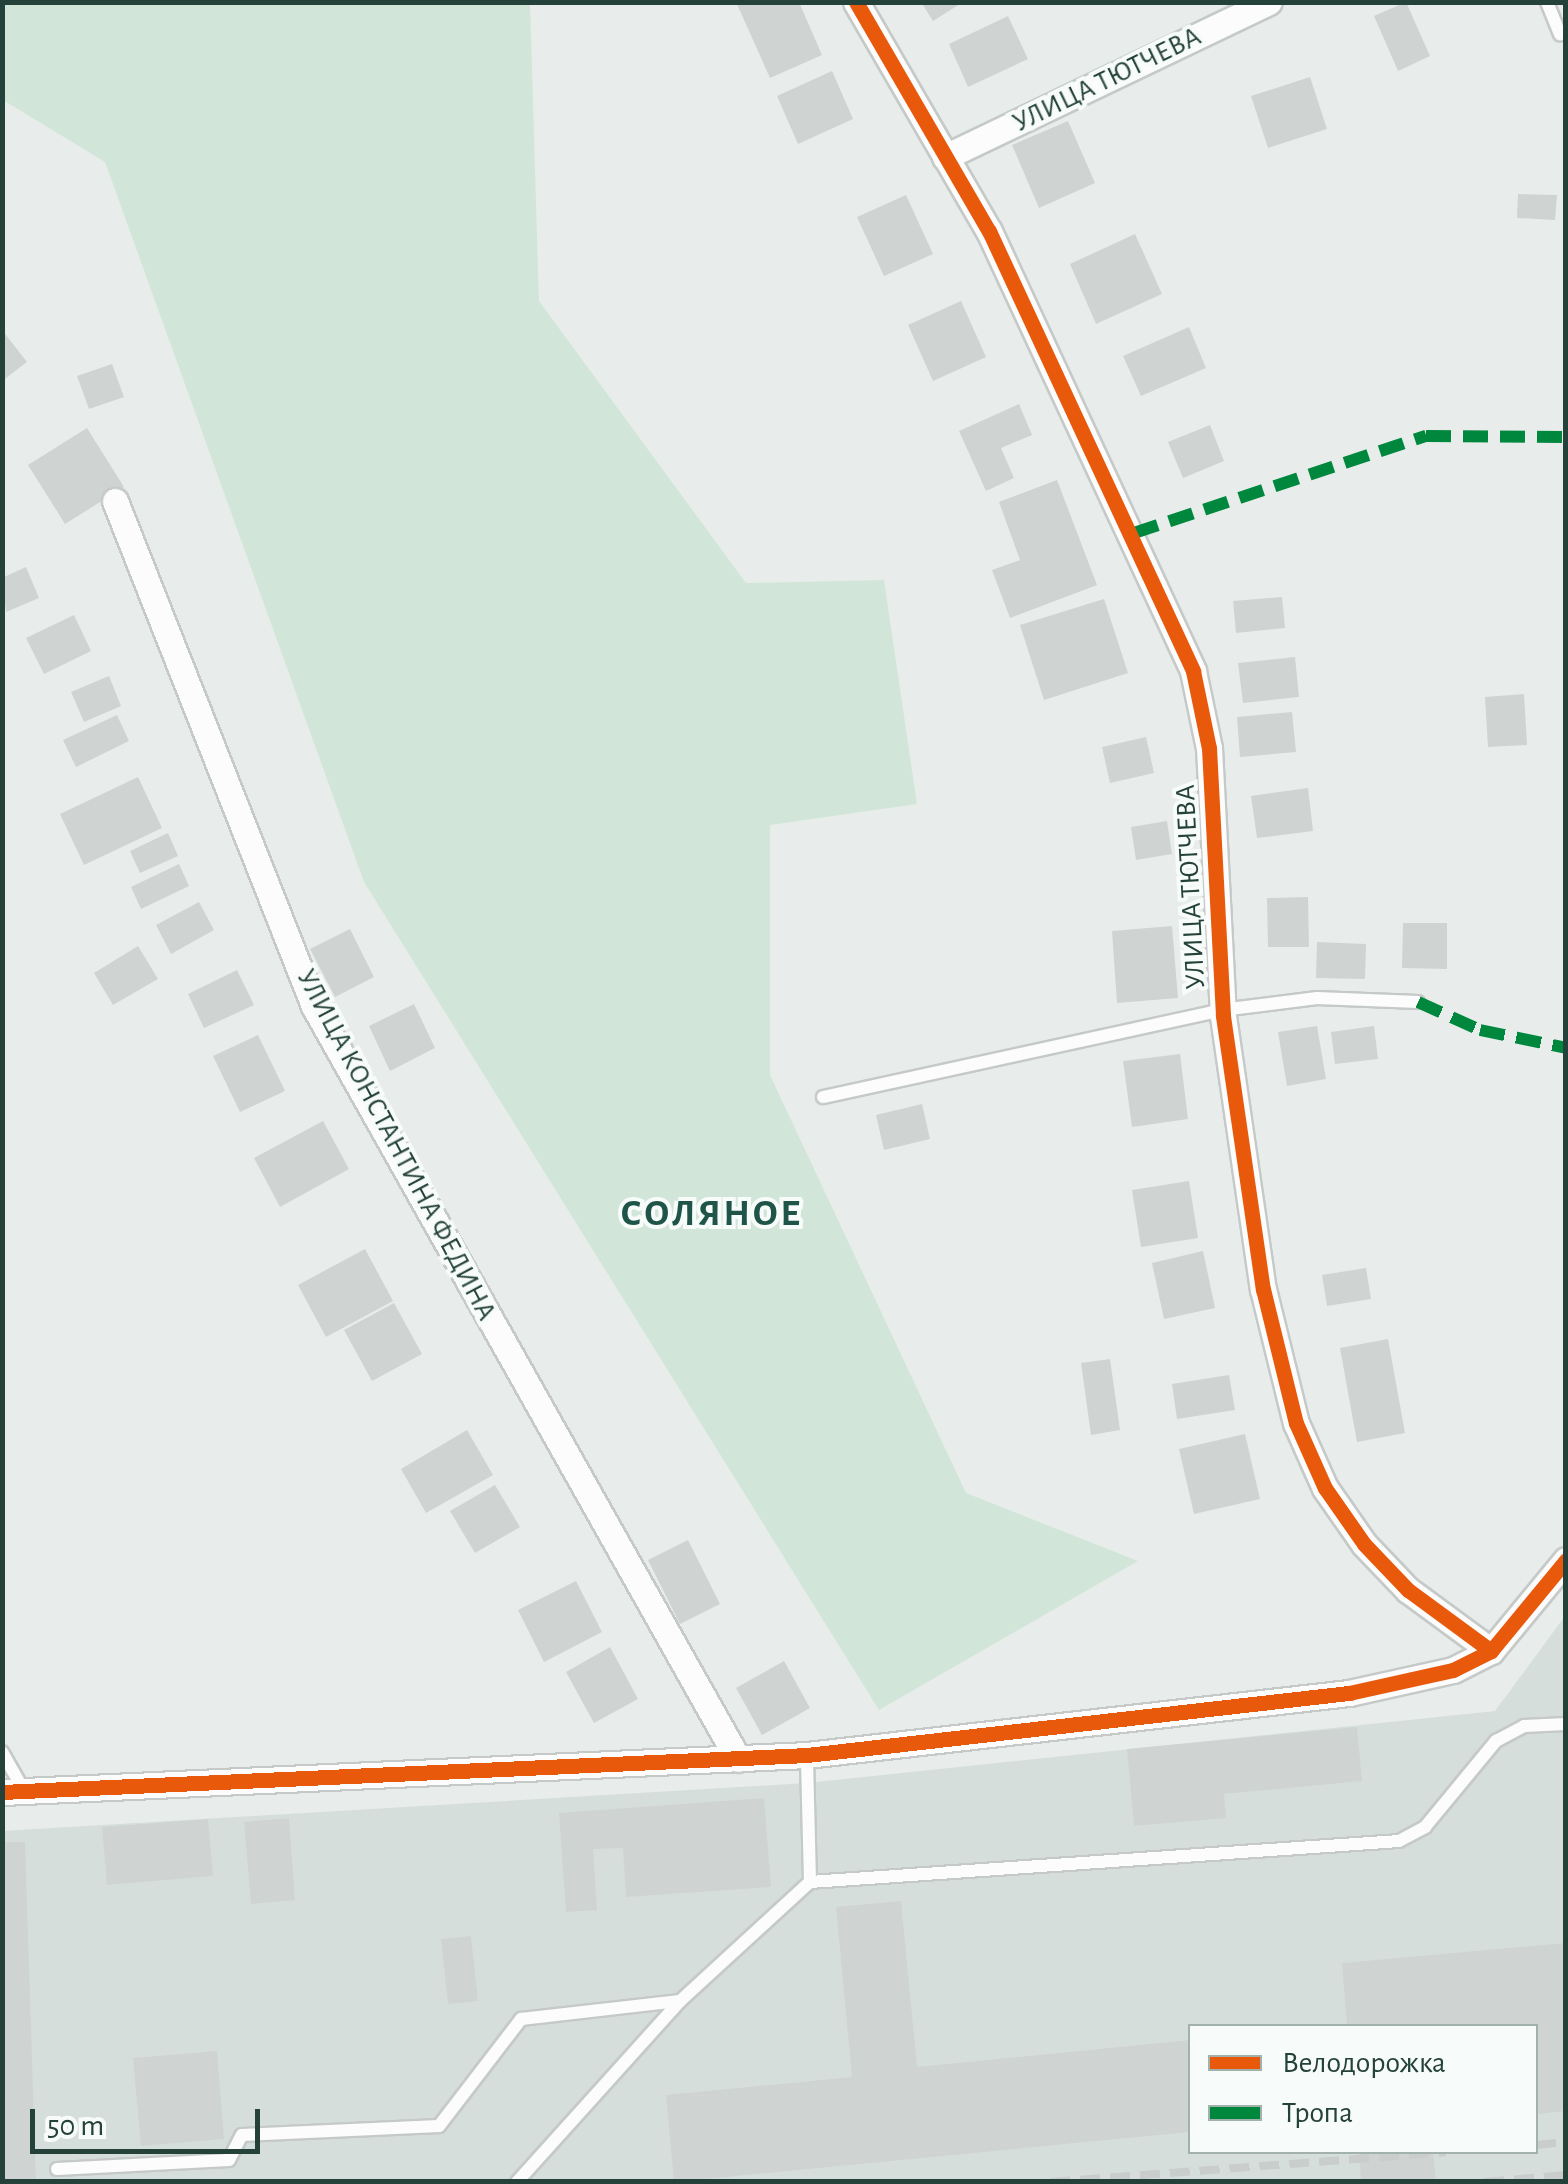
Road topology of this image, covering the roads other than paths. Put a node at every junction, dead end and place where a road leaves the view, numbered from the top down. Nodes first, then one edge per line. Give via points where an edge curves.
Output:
1 (856, 2) edge
2 (1269, 2) edge
3 (1547, 2) edge
4 (1560, 34) dead end
5 (945, 157) junction
6 (115, 502) dead end
7 (1418, 1002) dead end
8 (1222, 1010) junction
9 (823, 1098) dead end
10 (1566, 1560) edge
11 (1491, 1651) junction
12 (1566, 1724) edge
13 (2, 1752) edge
14 (806, 1755) junction
15 (738, 1759) junction
16 (13, 1790) edge
17 (810, 1882) junction
18 (680, 2001) junction
19 (56, 2169) dead end
20 (517, 2182) edge

1 - 5 street, УЛИЦА ТЮТЧЕВА
2 - 5 street, УЛИЦА ТЮТЧЕВА
3 - 4 lane
5 - 8 street, УЛИЦА ТЮТЧЕВА via 1019,290 1193,671 1209,748
6 - 15 street, УЛИЦА КОНСТАНТИНА ФЕДИНА via 314,1006
7 - 8 lane via 1317,998
8 - 9 lane
8 - 11 street, УЛИЦА ТЮТЧЕВА via 1264,1289 1296,1423 1325,1488 1364,1544 1408,1590
10 - 11 street
11 - 14 street via 1453,1670 1349,1693
12 - 17 lane via 1524,1726 1496,1741 1425,1828 1399,1841
13 - 16 lane
14 - 15 street
14 - 17 lane
15 - 16 street
17 - 18 lane
18 - 19 lane via 521,2019 440,2126 242,2135 229,2160
18 - 20 lane

